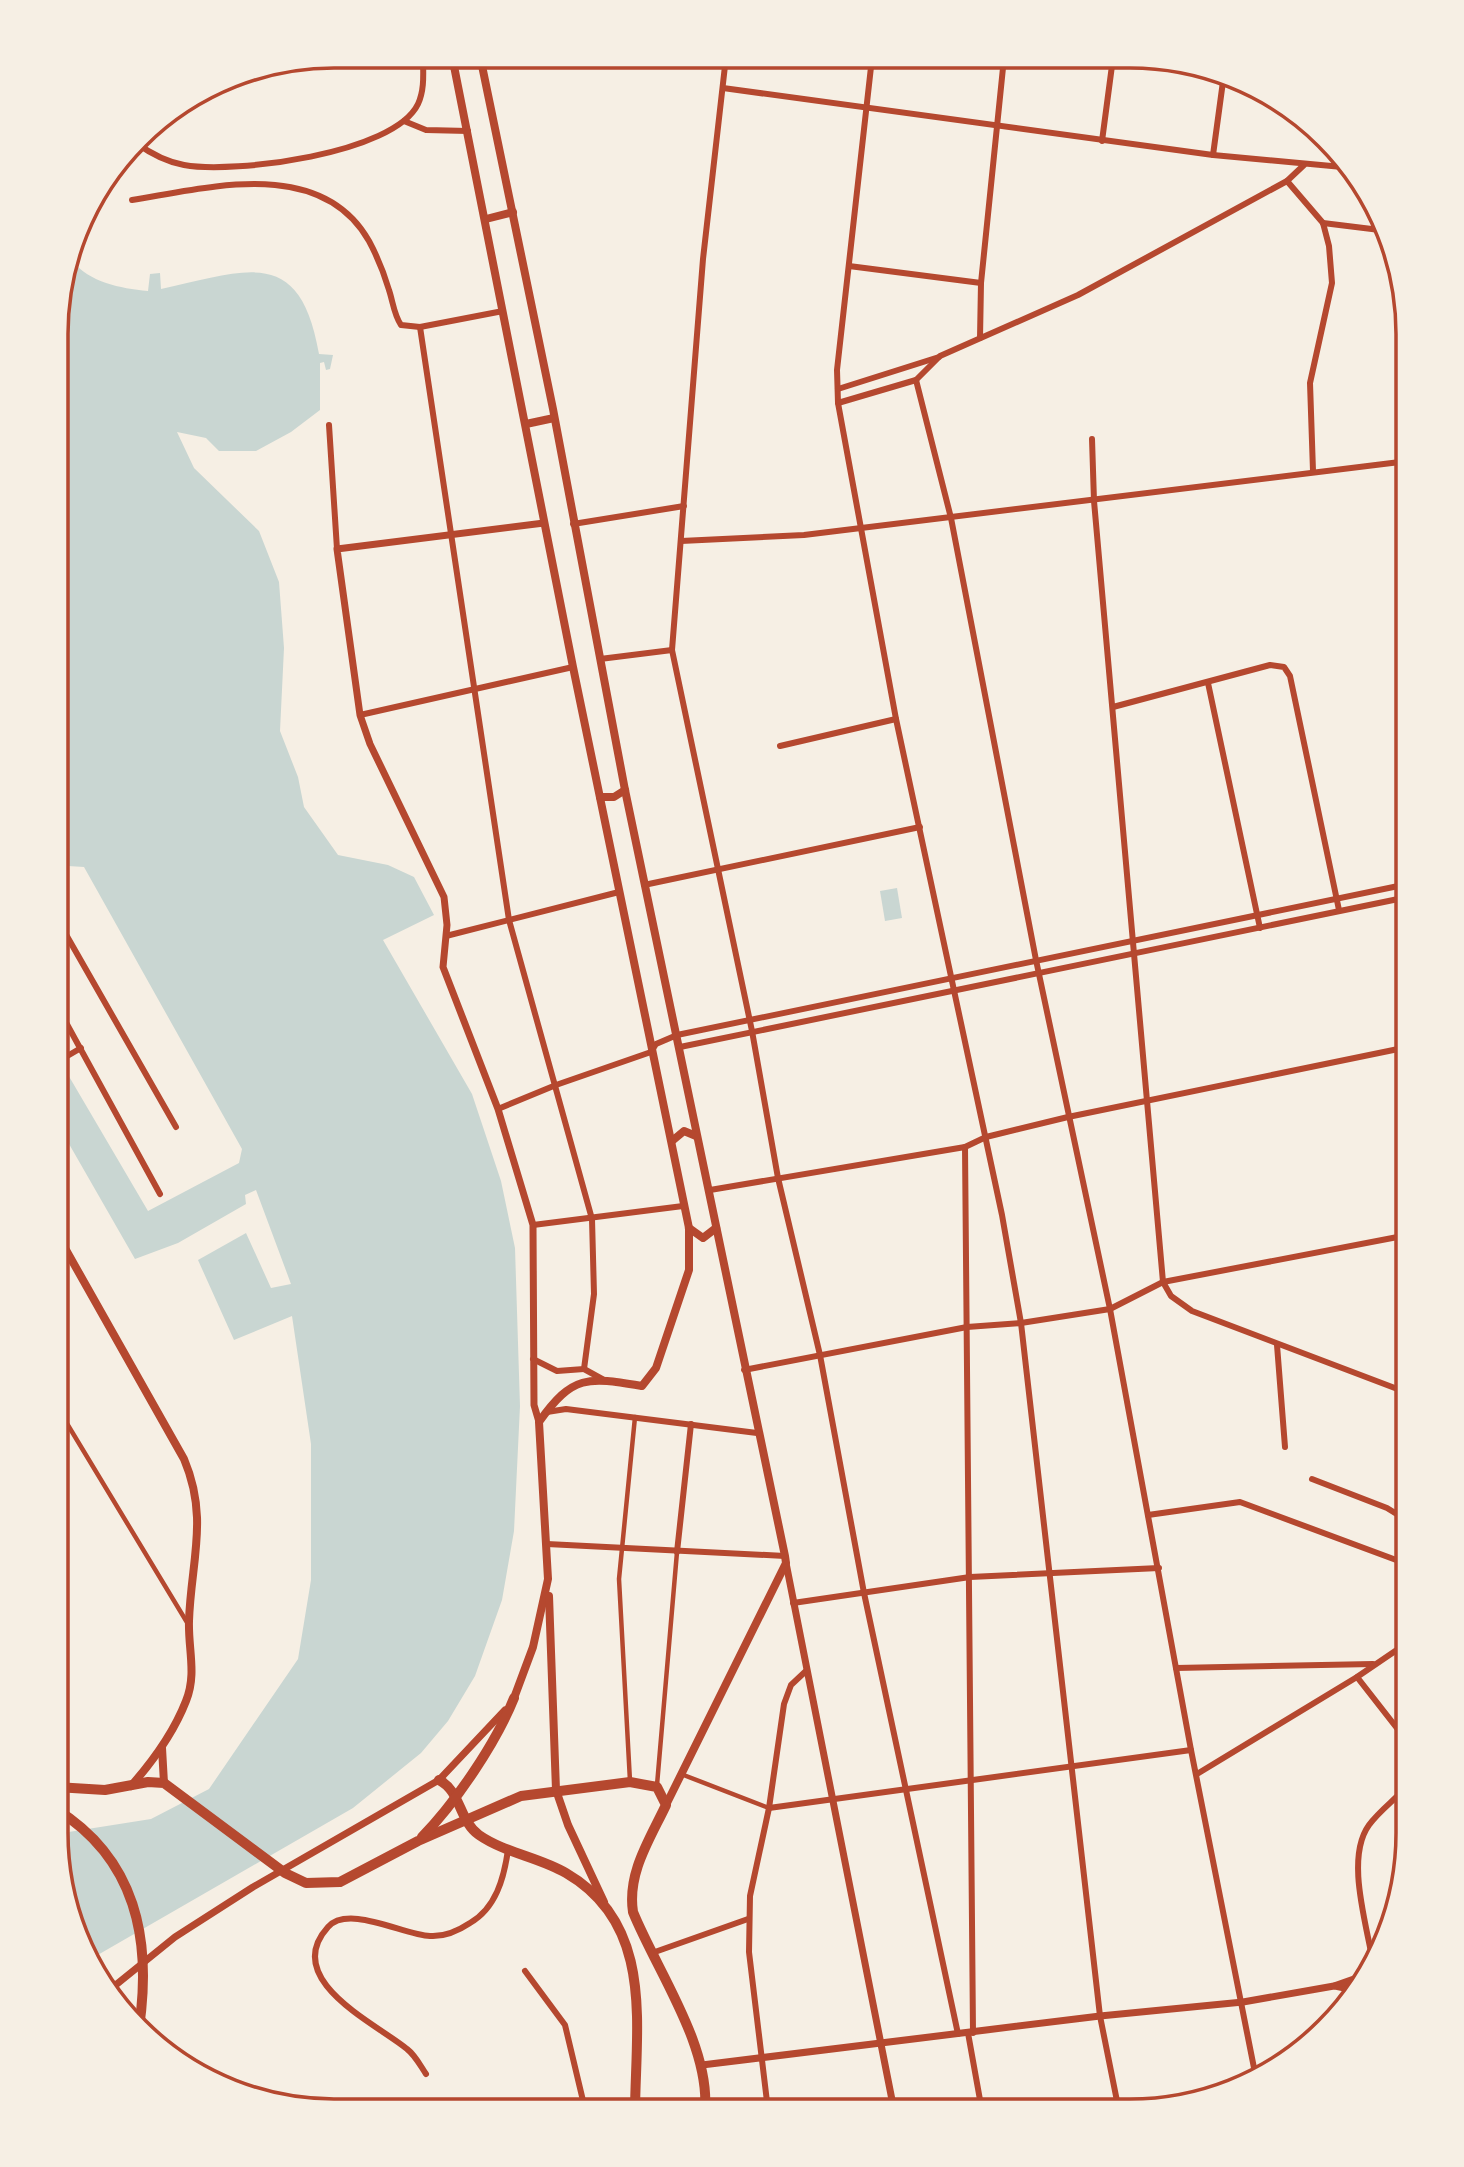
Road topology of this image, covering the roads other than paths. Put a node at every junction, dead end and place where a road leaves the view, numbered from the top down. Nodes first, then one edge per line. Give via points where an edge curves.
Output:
1 (423, 68) edge
2 (455, 68) edge
3 (483, 68) edge
4 (725, 68) edge
5 (871, 68) edge
6 (1003, 68) edge
7 (1112, 68) edge
8 (1223, 84) edge
9 (723, 88) junction
10 (867, 107) junction
11 (404, 121) junction
12 (997, 125) junction
13 (468, 131) junction
14 (1102, 141) junction
15 (144, 148) edge
16 (1213, 155) junction
17 (1304, 164) junction
18 (1336, 166) edge
19 (1287, 181) junction
20 (132, 200) dead end
21 (513, 212) junction
22 (486, 219) junction
23 (1323, 223) junction
24 (1375, 229) edge
25 (849, 266) junction
26 (981, 283) junction
27 (503, 311) junction
28 (420, 327) junction
29 (980, 338) junction
30 (940, 356) junction
31 (916, 380) junction
32 (838, 388) junction
33 (838, 403) junction
34 (554, 418) junction
35 (526, 424) junction
36 (329, 425) dead end
37 (1092, 439) dead end
38 (1396, 462) edge
39 (1313, 471) junction
40 (1094, 501) junction
41 (684, 506) junction
42 (951, 518) junction
43 (544, 523) junction
44 (573, 524) junction
45 (862, 528) junction
46 (452, 535) junction
47 (681, 541) junction
48 (337, 549) junction
49 (671, 650) junction
50 (600, 659) junction
51 (573, 667) junction
52 (1208, 683) junction
53 (474, 689) junction
54 (1113, 707) junction
55 (360, 715) junction
56 (896, 719) junction
57 (780, 746) dead end
58 (625, 790) junction
59 (600, 797) junction
60 (920, 827) junction
61 (716, 870) junction
62 (644, 885) junction
63 (1396, 886) edge
64 (619, 892) junction
65 (1336, 899) junction
66 (1396, 899) edge
67 (1339, 909) junction
68 (1256, 915) junction
69 (509, 920) junction
70 (1260, 928) junction
71 (446, 936) junction
72 (68, 938) edge
73 (1131, 939) junction
74 (1132, 952) junction
75 (1037, 960) junction
76 (1040, 972) junction
77 (951, 978) junction
78 (953, 989) junction
79 (749, 1019) junction
80 (68, 1025) edge
81 (752, 1031) junction
82 (677, 1035) junction
83 (680, 1047) junction
84 (81, 1048) junction
85 (1396, 1049) edge
86 (652, 1052) junction
87 (68, 1055) edge
88 (556, 1085) junction
89 (1144, 1101) junction
90 (498, 1110) junction
91 (1069, 1116) junction
92 (176, 1127) dead end
93 (696, 1136) junction
94 (986, 1137) junction
95 (673, 1141) junction
96 (965, 1147) junction
97 (778, 1178) junction
98 (709, 1190) junction
99 (159, 1194) dead end
100 (683, 1206) junction
101 (592, 1219) junction
102 (533, 1225) junction
103 (689, 1228) junction
104 (716, 1228) junction
105 (1396, 1237) edge
106 (68, 1254) edge
107 (1163, 1282) junction
108 (1110, 1310) junction
109 (1021, 1323) junction
110 (967, 1327) junction
111 (1276, 1345) junction
112 (820, 1355) junction
113 (533, 1359) junction
114 (584, 1369) junction
115 (744, 1370) junction
116 (604, 1380) junction
117 (1396, 1389) edge
118 (547, 1412) junction
119 (635, 1418) junction
120 (539, 1422) junction
121 (691, 1424) junction
122 (68, 1425) edge
123 (757, 1433) junction
124 (1285, 1447) dead end
125 (1312, 1479) dead end
126 (1396, 1514) edge
127 (1148, 1515) junction
128 (547, 1544) junction
129 (622, 1548) junction
130 (677, 1552) junction
131 (785, 1559) junction
132 (1396, 1559) edge
133 (1158, 1568) junction
134 (1049, 1572) junction
135 (970, 1577) junction
136 (548, 1579) junction
137 (864, 1593) junction
138 (793, 1603) junction
139 (188, 1625) junction
140 (1396, 1651) edge
141 (1375, 1664) junction
142 (1177, 1668) junction
143 (807, 1670) junction
144 (1357, 1677) junction
145 (514, 1698) junction
146 (1396, 1727) edge
147 (162, 1745) junction
148 (1191, 1750) junction
149 (1073, 1766) junction
150 (681, 1774) junction
151 (1197, 1774) junction
152 (971, 1779) junction
153 (439, 1780) junction
154 (630, 1782) junction
155 (165, 1784) junction
156 (131, 1786) junction
157 (657, 1787) junction
158 (68, 1788) edge
159 (556, 1790) junction
160 (906, 1790) junction
161 (454, 1795) junction
162 (1396, 1797) edge
163 (835, 1800) junction
164 (666, 1805) junction
165 (769, 1808) junction
166 (68, 1818) edge
167 (466, 1819) junction
168 (418, 1841) junction
169 (508, 1850) junction
170 (604, 1902) junction
171 (748, 1919) junction
172 (1370, 1947) edge
173 (652, 1953) junction
174 (525, 1970) dead end
175 (1352, 1980) edge
176 (116, 1985) edge
177 (1334, 1986) junction
178 (1346, 1988) edge
179 (1243, 2003) junction
180 (140, 2015) edge
181 (1100, 2016) junction
182 (971, 2033) junction
183 (958, 2034) junction
184 (880, 2042) junction
185 (763, 2057) junction
186 (702, 2064) junction
187 (1254, 2068) edge
188 (426, 2074) dead end
189 (583, 2099) edge
190 (635, 2099) edge
191 (704, 2099) edge
192 (767, 2099) edge
193 (892, 2099) edge
194 (980, 2099) edge
195 (1117, 2099) edge

1 - 11 street via 418,104
2 - 13 main road
3 - 21 main road
4 - 9 street
5 - 10 street
6 - 12 street
7 - 14 street
8 - 16 street
9 - 10 street
9 - 41 street via 703,259
10 - 12 street
10 - 25 street
11 - 13 street via 426,130
11 - 15 street via 372,140 325,155 208,168 181,164
12 - 14 street
12 - 26 street
13 - 22 main road
14 - 16 street
16 - 17 street
17 - 18 street
17 - 19 street
19 - 23 street
19 - 29 street via 1078,295
20 - 28 street via 237,183 289,186 310,193 349,218 367,238 386,280 396,318 407,328
21 - 22 main road
21 - 34 main road
22 - 27 main road
23 - 24 street
23 - 39 street via 1332,283 1310,383
25 - 26 street
25 - 32 street
26 - 29 street
27 - 28 street
27 - 35 main road
28 - 46 street
29 - 30 street
30 - 31 street
30 - 32 street
31 - 33 street
31 - 42 street
32 - 33 street
33 - 45 street
34 - 35 main road
34 - 44 main road
35 - 43 main road
36 - 48 street
37 - 40 street
38 - 39 street
39 - 40 street
40 - 42 street
40 - 54 street
41 - 44 street
41 - 47 street
42 - 45 street
42 - 75 street
43 - 46 street
43 - 51 main road
44 - 50 main road
45 - 47 street via 760,539
45 - 56 street
46 - 48 street
46 - 53 street
47 - 49 street
48 - 55 street
49 - 50 street
49 - 61 street
50 - 58 main road
51 - 53 street
51 - 59 main road
52 - 54 street
52 - 65 street via 1270,665 1288,671
52 - 68 street
53 - 55 street
53 - 69 street
54 - 73 street
55 - 71 street via 444,897
56 - 57 street
56 - 60 street
58 - 59 main road via 614,797
58 - 62 main road
59 - 64 main road
60 - 61 street
60 - 77 street
61 - 62 street
61 - 79 street
62 - 82 main road
63 - 65 street
64 - 69 street
64 - 86 main road
65 - 67 street
65 - 68 street
66 - 67 street
67 - 70 street
68 - 70 street
68 - 73 street
69 - 71 street
69 - 88 street
70 - 74 street
71 - 90 street via 443,967
72 - 92 street
73 - 74 street
73 - 75 street
74 - 76 street
74 - 89 street
75 - 76 street
75 - 77 street
76 - 78 street
76 - 91 street
77 - 78 street
77 - 79 street
78 - 81 street
78 - 94 street
79 - 81 street
79 - 82 street
80 - 84 street
81 - 83 street
81 - 97 street
82 - 83 main road
82 - 86 street via 656,1044
83 - 93 main road
84 - 87 street
84 - 99 street
85 - 89 street
86 - 88 street
86 - 95 main road
88 - 90 street
88 - 101 street
89 - 91 street
89 - 107 street
90 - 102 street
91 - 94 street
91 - 108 street
93 - 95 main road via 684,1130
93 - 98 main road
94 - 96 street
94 - 109 street
95 - 100 main road
96 - 97 street
96 - 110 street
97 - 98 street
97 - 112 street
98 - 104 main road
100 - 101 street
100 - 103 main road
101 - 102 street
101 - 114 street via 594,1294
102 - 113 street
103 - 104 main road via 703,1238
103 - 116 main road via 690,1270 651,1378 642,1387
104 - 115 main road
105 - 107 street
106 - 139 main road via 194,1482 199,1524
107 - 108 street
107 - 111 street via 1180,1305
108 - 109 street
108 - 127 street
109 - 110 street
109 - 134 street
110 - 112 street
110 - 135 street
111 - 117 street
111 - 124 street
112 - 115 street
112 - 137 street
113 - 114 street via 557,1371
113 - 120 street
114 - 116 street
115 - 123 main road
116 - 118 main road via 580,1381
118 - 119 street via 566,1409
118 - 120 main road
119 - 121 street
119 - 129 street
120 - 128 main road
121 - 123 street
121 - 130 street
122 - 139 street
123 - 131 main road
125 - 126 street
127 - 132 street via 1240,1502
127 - 133 street
128 - 129 street
128 - 136 main road
129 - 130 street
129 - 154 street via 619,1579
130 - 131 street
130 - 157 street
131 - 138 street
131 - 150 main road
133 - 134 street
133 - 142 street
134 - 135 street
134 - 149 street
135 - 137 street
135 - 152 street
136 - 145 main road via 530,1657
136 - 159 main road
137 - 138 street
137 - 160 street
138 - 143 street
139 - 147 main road via 190,1689
140 - 141 street
141 - 142 street
141 - 144 street
142 - 148 street
143 - 163 street
143 - 165 street via 791,1685 784,1703
144 - 146 street
144 - 151 street
145 - 153 street
145 - 161 main road via 493,1743
147 - 155 main road via 160,1767
147 - 156 main road
148 - 149 street
148 - 151 street
149 - 152 street
149 - 181 street
150 - 164 main road
150 - 165 street
151 - 179 street
152 - 160 street
152 - 182 street
153 - 161 main road
153 - 176 street via 253,1887 175,1937
154 - 157 main road
154 - 159 main road
155 - 156 main road
155 - 168 main road via 285,1873 306,1883 340,1882
156 - 158 main road
157 - 164 main road
159 - 167 main road via 521,1796
159 - 170 main road
160 - 163 street
160 - 183 street
161 - 167 main road
161 - 168 main road
162 - 172 street via 1370,1824 1360,1845 1360,1890
163 - 165 street
163 - 184 street
164 - 173 main road via 632,1885 633,1912
165 - 171 street
166 - 180 main road via 110,1858 132,1901 144,1964
167 - 168 main road
167 - 169 main road via 477,1834
169 - 170 main road via 565,1873
169 - 188 street via 498,1892 478,1919 463,1928 429,1936 342,1919 326,1928 318,1945 318,1965 333,1995 349,2011 405,2047
170 - 190 main road via 626,1943 634,1972
171 - 173 street
171 - 185 street
173 - 186 main road
174 - 189 street via 565,2025
175 - 177 street
177 - 178 street
177 - 179 street
179 - 181 street
179 - 187 street
181 - 182 street
181 - 195 street
182 - 183 street
182 - 194 street
183 - 184 street
184 - 185 street
184 - 193 street
185 - 186 street
185 - 192 street
186 - 191 main road

